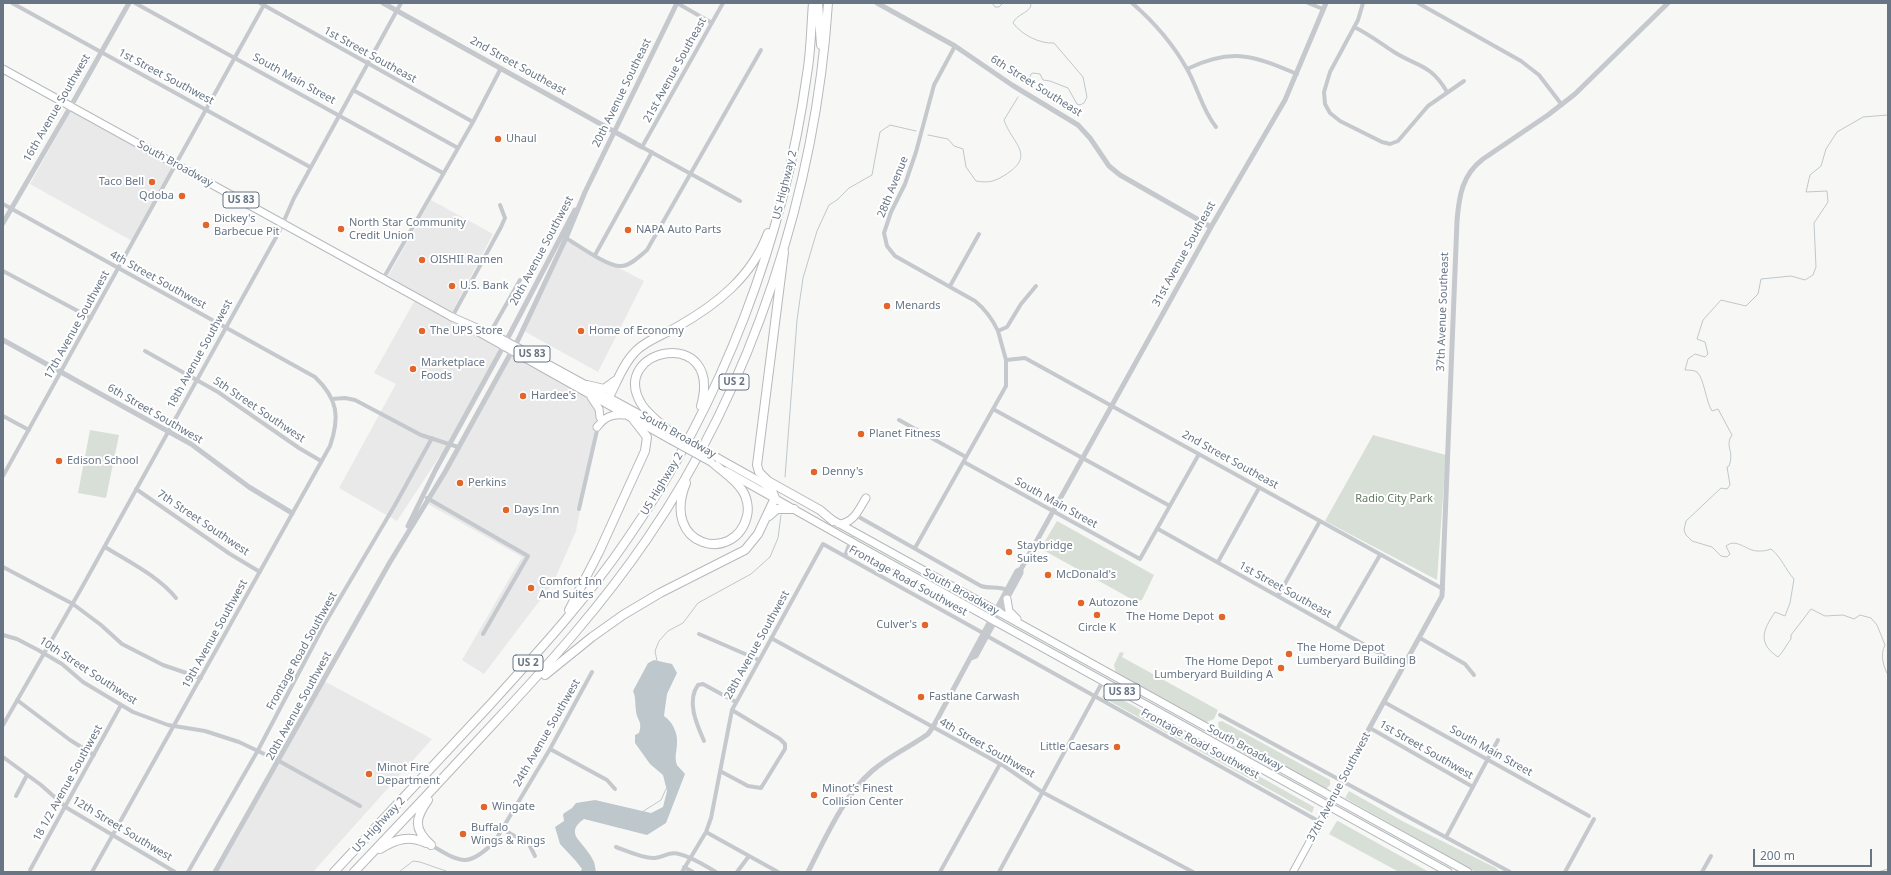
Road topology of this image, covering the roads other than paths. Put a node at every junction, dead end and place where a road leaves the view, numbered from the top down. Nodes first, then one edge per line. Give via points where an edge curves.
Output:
1 (12, 3) edge
2 (129, 3) edge
3 (135, 3) edge
4 (383, 3) edge
5 (401, 3) edge
6 (677, 3) edge
7 (724, 3) edge
8 (813, 3) edge
9 (818, 3) edge
10 (828, 3) edge
11 (877, 3) edge
12 (1132, 3) edge
13 (1308, 3) edge
14 (1326, 3) edge
15 (1363, 3) edge
16 (1418, 3) edge
17 (1668, 3) edge
18 (263, 4) edge
19 (1424, 5) edge
20 (1323, 9) junction
21 (397, 10) junction
22 (712, 23) junction
23 (1354, 27) junction
24 (955, 46) junction
25 (761, 50) dead end
26 (101, 52) junction
27 (235, 57) junction
28 (368, 63) junction
29 (823, 63) junction
30 (501, 68) junction
31 (3, 69) edge
32 (1188, 70) junction
33 (1297, 74) junction
34 (1464, 81) dead end
35 (353, 90) junction
36 (1447, 92) junction
37 (1562, 105) junction
38 (71, 106) junction
39 (206, 109) junction
40 (339, 115) junction
41 (472, 122) junction
42 (1216, 127) dead end
43 (615, 130) junction
44 (642, 147) junction
45 (458, 148) junction
46 (652, 152) junction
47 (177, 165) junction
48 (310, 167) junction
49 (443, 172) junction
50 (691, 173) junction
51 (585, 192) junction
52 (784, 193) junction
53 (740, 201) dead end
54 (3, 204) edge
55 (500, 205) dead end
56 (11, 209) junction
57 (3, 224) edge
58 (283, 224) junction
59 (1211, 227) junction
60 (979, 234) dead end
61 (566, 238) junction
62 (784, 242) junction
63 (595, 255) junction
64 (118, 268) junction
65 (3, 271) edge
66 (384, 278) junction
67 (520, 280) dead end
68 (950, 286) junction
69 (1036, 286) dead end
70 (452, 317) junction
71 (91, 318) junction
72 (226, 327) junction
73 (998, 331) junction
74 (490, 333) junction
75 (3, 340) edge
76 (505, 344) junction
77 (513, 348) junction
78 (145, 351) dead end
79 (1006, 360) junction
80 (61, 372) junction
81 (621, 374) junction
82 (197, 379) junction
83 (587, 385) junction
84 (589, 394) junction
85 (332, 399) junction
86 (607, 400) junction
87 (1111, 406) junction
88 (993, 409) junction
89 (3, 416) edge
90 (600, 417) junction
91 (630, 417) junction
92 (899, 420) dead end
93 (597, 427) junction
94 (29, 430) junction
95 (168, 432) junction
96 (692, 432) junction
97 (672, 435) junction
98 (432, 438) junction
99 (450, 444) junction
100 (458, 447) junction
101 (1199, 454) junction
102 (966, 457) junction
103 (1083, 458) junction
104 (695, 460) junction
105 (321, 461) junction
106 (714, 461) junction
107 (964, 462) junction
108 (3, 476) edge
109 (764, 483) junction
110 (1259, 488) junction
111 (136, 489) junction
112 (422, 496) junction
113 (775, 498) junction
114 (866, 498) dead end
115 (428, 499) junction
116 (1170, 506) junction
117 (579, 509) dead end
118 (794, 509) junction
119 (1053, 512) junction
120 (292, 513) junction
121 (859, 517) dead end
122 (766, 519) junction
123 (1320, 521) junction
124 (836, 522) junction
125 (1158, 529) junction
126 (854, 532) junction
127 (850, 541) junction
128 (823, 544) joint
129 (104, 547) junction
130 (398, 548) junction
131 (915, 548) junction
132 (1380, 555) junction
133 (845, 556) junction
134 (1218, 562) junction
135 (3, 567) edge
136 (1020, 569) junction
137 (260, 572) junction
138 (1443, 589) junction
139 (1007, 590) junction
140 (1278, 596) junction
141 (176, 598) dead end
142 (1008, 599) junction
143 (73, 604) junction
144 (995, 616) junction
145 (1337, 629) junction
146 (1033, 631) junction
147 (483, 634) dead end
148 (699, 634) dead end
149 (985, 634) junction
150 (3, 635) edge
151 (771, 638) junction
152 (1026, 638) junction
153 (1420, 638) junction
154 (544, 645) junction
155 (1066, 650) junction
156 (44, 653) junction
157 (759, 660) junction
158 (1404, 667) junction
159 (1105, 671) junction
160 (592, 672) dead end
161 (1474, 675) dead end
162 (201, 678) junction
163 (1103, 682) junction
164 (1096, 697) junction
165 (17, 700) junction
166 (736, 702) junction
167 (1142, 702) junction
168 (1384, 702) junction
169 (513, 703) junction
170 (121, 705) junction
171 (1172, 708) junction
172 (732, 710) junction
173 (1220, 715) dead end
174 (3, 725) edge
175 (174, 727) junction
176 (933, 727) junction
177 (1370, 728) junction
178 (1211, 729) junction
179 (1498, 740) dead end
180 (704, 741) dead end
181 (550, 749) junction
182 (257, 752) junction
183 (94, 755) junction
184 (3, 757) edge
185 (1489, 760) junction
186 (279, 761) junction
187 (1000, 764) junction
188 (720, 771) junction
189 (447, 774) junction
190 (27, 775) junction
191 (1342, 782) junction
192 (1473, 787) junction
193 (615, 789) dead end
194 (1042, 792) junction
195 (16, 796) dead end
196 (1334, 797) junction
197 (65, 806) junction
198 (360, 806) dead end
199 (1329, 807) junction
200 (1588, 816) dead end
201 (1594, 819) dead end
202 (1320, 822) junction
203 (502, 829) junction
204 (706, 832) junction
205 (113, 836) junction
206 (1446, 837) junction
207 (431, 845) junction
208 (616, 847) dead end
209 (535, 856) dead end
210 (749, 856) junction
211 (1711, 856) dead end
212 (369, 857) junction
213 (690, 858) junction
214 (684, 867) junction
215 (30, 870) dead end
216 (1448, 871) edge
217 (1509, 871) edge
218 (92, 872) edge
219 (175, 872) edge
220 (188, 872) edge
221 (216, 872) edge
222 (334, 872) edge
223 (354, 872) edge
224 (682, 872) edge
225 (693, 872) edge
226 (716, 872) edge
227 (737, 872) edge
228 (778, 872) edge
229 (808, 872) edge
230 (940, 872) edge
231 (999, 872) edge
232 (1193, 872) edge
233 (1293, 872) edge
234 (1468, 872) edge
235 (1565, 872) edge
236 (1702, 872) edge

1 - 26 street, 1st Street Southwest
2 - 26 street, 16th Avenue Southwest
3 - 27 street, South Main Street
4 - 21 street, 2nd Street Southeast
5 - 21 street, 18th Avenue Southwest
6 - 22 street
6 - 43 street, 20th Avenue Southeast
7 - 22 street, 21st Avenue Southeast
8 - 52 highway, US Highway 2 / US 2 via 808,73
9 - 29 highway
10 - 29 highway, US Highway 2 / US 2
11 - 24 street, 6th Street Southeast
12 - 32 street via 1160,29
13 - 20 street
14 - 20 street, 31st Avenue Southeast
15 - 23 street
16 - 19 street
17 - 37 street, 37th Avenue Southeast
18 - 27 street, 17th Avenue Southwest
18 - 28 street, 1st Street Southeast
19 - 37 street via 1521,61 1538,75
20 - 33 street, 31st Avenue Southeast
21 - 28 street, 18th Avenue Southwest
21 - 30 street, 2nd Street Southeast
22 - 44 street, 21st Avenue Southeast
23 - 36 street via 1432,72
23 - 36 street via 1333,66 1324,92 1325,104 1330,113 1340,121 1390,144 1398,141 1428,106
24 - 59 street, 6th Street Southeast via 1012,85 1078,125 1109,166 1120,175
24 - 68 street, 28th Avenue via 934,85 916,152 884,233 887,246 895,256
25 - 50 street
26 - 38 street, 16th Avenue Southwest
26 - 39 street, 1st Street Southwest
27 - 39 street, 17th Avenue Southwest
27 - 40 street, South Main Street
28 - 35 street, 18th Avenue Southwest
28 - 41 street, 1st Street Southeast
29 - 62 highway, US Highway 2 / US 2 via 804,172
30 - 41 street
30 - 43 street, 2nd Street Southeast
31 - 38 main road, South Broadway / US 83
32 - 33 street via 1209,61 1236,55 1251,57
32 - 42 street via 1208,117
33 - 59 street, 31st Avenue Southeast via 1282,106
34 - 36 street
35 - 40 street, 18th Avenue Southwest
35 - 45 street
37 - 138 street, 37th Avenue Southeast via 1474,166 1460,190 1446,455
38 - 47 main road, South Broadway / US 83
38 - 56 street, 16th Avenue Southwest
39 - 47 street, 17th Avenue Southwest
39 - 48 street, 1st Street Southwest
40 - 48 street, 18th Avenue Southwest
40 - 49 street, South Main Street
41 - 45 street
43 - 44 street, 2nd Street Southeast
43 - 51 street, 20th Avenue Southeast
44 - 46 street
45 - 49 street
46 - 50 street
46 - 63 street
47 - 58 main road, South Broadway / US 83
47 - 64 street, 17th Avenue Southwest
48 - 58 street, 18th Avenue Southwest
49 - 66 street
50 - 53 street
50 - 63 street via 647,250 633,261 621,266
51 - 61 street, 20th Avenue Southwest
51 - 76 street, 20th Avenue Southwest via 560,234
52 - 81 highway via 760,250 746,273 712,306 642,346
52 - 96 highway, US Highway 2 / US 2 via 745,315 725,364
54 - 56 street, 4th Street Southwest
55 - 70 street via 505,218
56 - 57 street, 16th Avenue Southwest
56 - 64 street, 4th Street Southwest
58 - 66 main road, South Broadway / US 83
58 - 72 street, 18th Avenue Southwest
59 - 87 street, 31st Avenue Southeast
60 - 68 street
61 - 63 street
61 - 77 street, 20th Avenue Southwest
62 - 104 highway, US Highway 2 / US 2 via 761,318 745,360
62 - 124 highway via 784,263 757,464 759,472 768,481 820,510
64 - 71 street, 17th Avenue Southwest
64 - 72 street, 4th Street Southwest
65 - 71 street
66 - 70 main road, South Broadway / US 83
67 - 74 street
68 - 73 street, 28th Avenue via 986,310
69 - 73 street via 1020,304 1007,327
70 - 74 main road, South Broadway / US 83
70 - 76 main road, South Broadway / US 83
71 - 80 street, 17th Avenue Southwest
72 - 82 street, 18th Avenue Southwest
72 - 85 street, 4th Street Southwest via 315,377
73 - 79 street, 28th Avenue
74 - 76 main road, South Broadway / US 83
75 - 80 street, 6th Street Southwest
76 - 77 main road, South Broadway / US 83
76 - 99 street, 20th Avenue Southwest
77 - 83 main road, South Broadway / US 83
77 - 84 main road, South Broadway / US 83
77 - 100 street, 20th Avenue Southwest
78 - 82 street, 5th Street Southwest
79 - 87 street, 2nd Street Southeast via 1025,358
79 - 88 street, 28th Avenue via 1006,386
80 - 94 street, 17th Avenue Southwest
80 - 95 street, 6th Street Southwest
81 - 83 highway via 604,389
81 - 86 highway
82 - 95 street, 18th Avenue Southwest
82 - 105 street, 5th Street Southwest
83 - 86 main road, South Broadway / US 83
84 - 86 main road, South Broadway / US 83
84 - 90 main road via 596,404
85 - 98 street via 355,400 421,435
85 - 105 street, 19th Avenue Southwest via 336,426 330,446
86 - 90 street
86 - 91 main road, South Broadway / US 83
86 - 97 main road, South Broadway / US 83
87 - 101 street, 2nd Street Southeast
87 - 103 street, 31st Avenue Southeast
88 - 102 street, 28th Avenue
88 - 103 street
89 - 94 street
90 - 93 street
91 - 93 main road via 616,414 606,417
91 - 97 main road, South Broadway / US 83
91 - 154 highway via 647,436 645,452 581,588
92 - 102 street
93 - 117 street
94 - 108 street, 17th Avenue Southwest
95 - 111 street, 18th Avenue Southwest
95 - 120 street, 6th Street Southwest via 191,444 250,487
96 - 97 highway via 704,396 704,376 696,363 687,356 661,353 648,360 639,372 638,395 643,406
96 - 154 highway, US Highway 2 / US 2 via 627,540
97 - 106 main road, South Broadway / US 83, bridge
98 - 99 street
98 - 182 street, Frontage Road Southwest via 324,625
99 - 100 street
99 - 112 street, 20th Avenue Southwest
100 - 115 street, 20th Avenue Southwest
101 - 110 street, 2nd Street Southeast
101 - 116 street
102 - 107 street, 28th Avenue
103 - 116 street
103 - 119 street, 31st Avenue Southeast
104 - 106 highway via 681,499 681,516 691,536 705,543 714,544 726,542 736,536 747,514 743,491
104 - 169 highway, US Highway 2 / US 2 via 663,515 624,571 571,639
105 - 120 street, 19th Avenue Southwest
106 - 109 main road, South Broadway / US 83
106 - 113 main road, South Broadway / US 83
107 - 119 street, South Main Street
107 - 131 street, 28th Avenue
109 - 113 highway
109 - 124 main road, South Broadway / US 83
110 - 123 street, 2nd Street Southeast
110 - 134 street
111 - 129 street, 18th Avenue Southwest
111 - 137 street, 7th Street Southwest
112 - 115 street
112 - 130 street, 20th Avenue Southwest
113 - 118 main road, South Broadway / US 83
113 - 122 highway
114 - 124 main road via 854,517 845,524
115 - 130 street, 20th Avenue Southwest
115 - 147 street via 528,556
116 - 125 street
118 - 122 highway via 777,509
118 - 127 main road, South Broadway / US 83
119 - 125 street, South Main Street via 1140,559
119 - 136 street, 31st Avenue Southeast
120 - 137 street, 19th Avenue Southwest
121 - 131 street
122 - 169 highway via 745,550 660,593 611,622 570,653
123 - 132 street, 2nd Street Southeast
123 - 140 street
124 - 126 main road, South Broadway / US 83
125 - 134 street, 1st Street Southeast
126 - 127 street
126 - 144 main road, South Broadway / US 83
127 - 133 street
127 - 144 main road, South Broadway / US 83 via 932,587
128 - 133 street, Frontage Road Southwest
128 - 151 street, 28th Avenue Southwest
129 - 141 street via 168,588
129 - 143 street, 18th Avenue Southwest
130 - 186 street, 20th Avenue Southwest
131 - 139 street via 981,586
132 - 138 street, 2nd Street Southeast
132 - 145 street
133 - 149 street, Frontage Road Southwest
134 - 140 street, 1st Street Southeast
135 - 143 street
136 - 139 street
136 - 142 street via 1021,573
137 - 162 street, 19th Avenue Southwest
138 - 153 street, 37th Avenue Southeast via 1439,603
139 - 144 street
140 - 145 street, 1st Street Southeast
142 - 144 street
142 - 146 main road via 1012,616
143 - 156 street, 18th Avenue Southwest
143 - 162 street via 122,644 163,665
144 - 146 main road, South Broadway / US 83
144 - 149 street
144 - 152 main road, South Broadway / US 83
144 - 155 main road via 1040,640
145 - 158 street, 1st Street Southeast
146 - 155 main road, South Broadway / US 83
148 - 157 street
149 - 164 street, Frontage Road Southwest
149 - 176 street via 972,653
150 - 156 street, 10th Street Southwest
151 - 157 street, 28th Avenue Southwest
151 - 176 street, 4th Street Southwest
152 - 159 main road via 1062,654 1098,675
152 - 163 main road, South Broadway / US 83
153 - 158 street, 37th Avenue Southeast
153 - 161 street via 1465,664
154 - 222 highway, US Highway 2 / US 2
155 - 159 main road, South Broadway / US 83
156 - 165 street, 18th Avenue Southwest
156 - 170 street, 10th Street Southwest via 83,682
157 - 166 street, 28th Avenue Southwest
158 - 168 street, 37th Avenue Southeast
159 - 171 main road, South Broadway / US 83
160 - 181 street, 24th Avenue Southwest
162 - 175 street, 19th Avenue Southwest
163 - 164 street
163 - 167 main road, South Broadway / US 83
163 - 171 main road via 1104,679 1108,679 1142,698
164 - 194 street
164 - 202 street, Frontage Road Southwest
165 - 174 street, 18th Avenue Southwest
165 - 183 street
166 - 172 street, 28th Avenue Southwest
166 - 180 street via 703,684 698,685 694,690 693,703 697,725
167 - 178 main road via 1203,733 1208,734
167 - 199 main road, South Broadway / US 83
168 - 177 street, 37th Avenue Southwest
168 - 185 street, South Main Street
169 - 189 highway, US Highway 2 / US 2
170 - 175 street, 10th Street Southwest
170 - 183 street, 18 1/2 Avenue Southwest
171 - 178 main road, South Broadway / US 83
172 - 188 street, 28th Avenue Southwest
172 - 188 street via 780,738 785,744 785,749 764,786 748,786
173 - 191 street
175 - 182 street, 10th Street Southwest via 222,736 240,742
175 - 205 street, 19th Avenue Southwest
176 - 187 street, 4th Street Southwest
176 - 229 street via 928,734 880,764 862,780 845,804
177 - 191 street, 37th Avenue Southwest
177 - 192 street, 1st Street Southwest
178 - 196 main road, South Broadway / US 83
179 - 185 street
181 - 193 street via 606,780
181 - 203 street, 24th Avenue Southwest
182 - 186 street, 10th Street Southwest
182 - 220 street, Frontage Road Southwest
183 - 197 street, 18 1/2 Avenue Southwest
184 - 190 street, 12th Street Southwest
185 - 192 street
185 - 200 street, South Main Street
186 - 198 street, 10th Street Southwest
186 - 221 street, 20th Avenue Southwest
187 - 194 street, 4th Street Southwest
187 - 230 street
188 - 204 street, 28th Avenue Southwest
189 - 207 highway via 418,818 418,828 423,838
189 - 212 highway, US Highway 2 / US 2
190 - 195 street
190 - 197 street, 12th Street Southwest
191 - 196 street, 37th Avenue Southwest
191 - 206 street
192 - 206 street
194 - 231 street
194 - 232 street, 4th Street Southwest
196 - 199 main road, 37th Avenue Southwest
196 - 234 main road, South Broadway / US 83
197 - 205 street, 12th Street Southwest
197 - 215 street, 18 1/2 Avenue Southwest
199 - 202 main road, 37th Avenue Southwest
199 - 216 main road, South Broadway / US 83
201 - 235 street
202 - 233 main road, 37th Avenue Southwest
203 - 207 street, 24th Avenue Southwest via 486,850 466,860 458,860
203 - 209 street via 529,844
204 - 210 street
204 - 213 street, 28th Avenue Southwest
205 - 218 street, 19th Avenue Southwest
205 - 219 street, 12th Street Southwest
206 - 217 street
207 - 212 highway via 413,838 401,838
208 - 213 street via 647,857 656,858 668,853 678,853
210 - 227 street
210 - 228 street
211 - 236 street
212 - 223 highway, US Highway 2 / US 2
213 - 214 street, 28th Avenue Southwest
213 - 226 street
214 - 224 street, 28th Avenue Southwest
214 - 225 street

